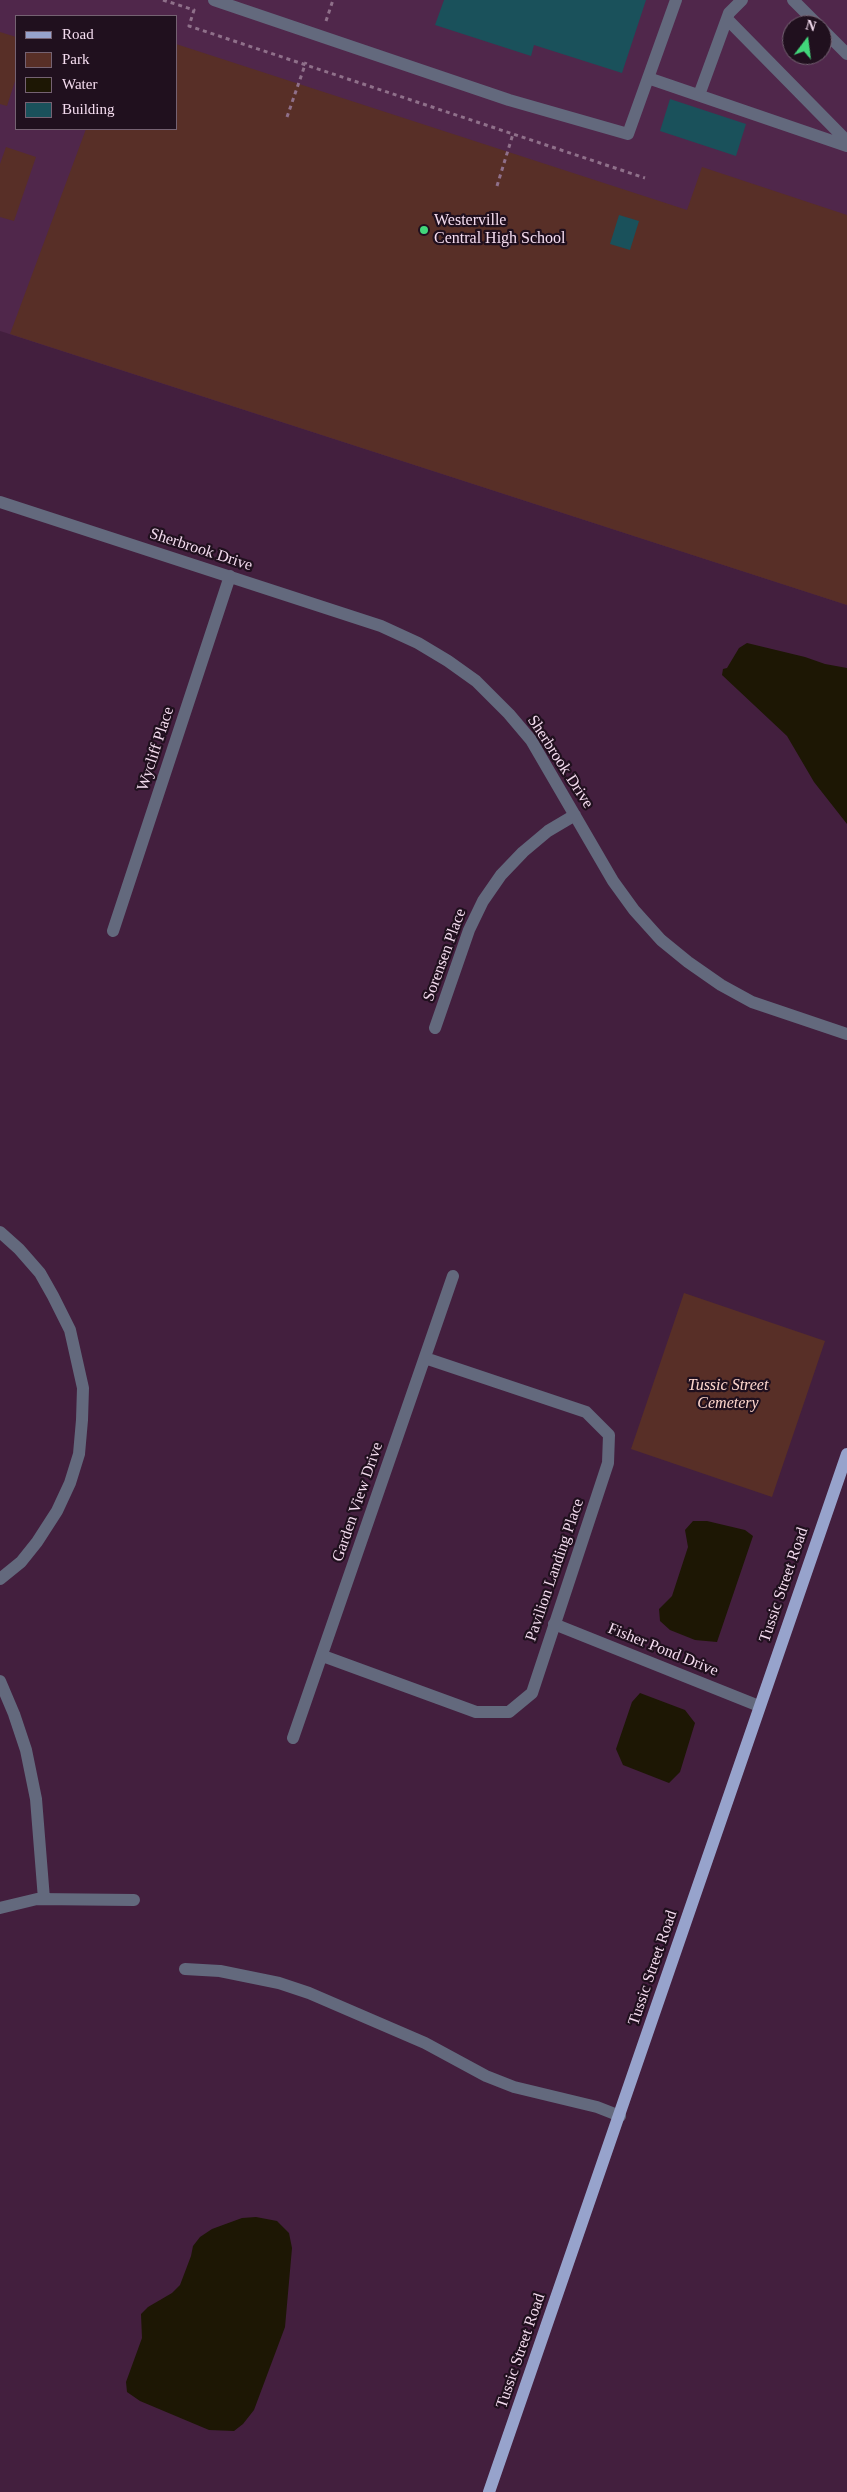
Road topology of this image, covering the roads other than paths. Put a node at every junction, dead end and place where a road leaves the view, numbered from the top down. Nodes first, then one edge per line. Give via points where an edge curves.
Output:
1 (214, 0) edge
2 (676, 0) edge
3 (742, 0) edge
4 (793, 0) edge
5 (808, 15) edge
6 (727, 19) junction
7 (832, 39) edge
8 (847, 54) edge
9 (648, 78) junction
10 (699, 96) junction
11 (847, 141) edge
12 (847, 146) edge
13 (0, 502) edge
14 (230, 576) junction
15 (575, 815) junction
16 (113, 931) dead end
17 (435, 1028) dead end
18 (847, 1034) edge
19 (0, 1232) edge
20 (453, 1276) dead end
21 (425, 1358) junction
22 (847, 1454) edge
23 (0, 1579) edge
24 (554, 1624) junction
25 (323, 1656) junction
26 (0, 1681) edge
27 (760, 1706) junction
28 (293, 1738) dead end
29 (44, 1899) junction
30 (134, 1900) dead end
31 (0, 1908) edge
32 (185, 1969) dead end
33 (620, 2116) junction
34 (489, 2492) edge

1 - 9 street via 509,100 628,134
2 - 9 street
3 - 6 street
4 - 5 street
6 - 10 street
6 - 11 street
7 - 8 street
9 - 10 street
10 - 12 street
13 - 14 street, Sherbrook Drive
14 - 15 street, Sherbrook Drive via 382,626 448,661 476,681 531,740
14 - 16 street, Wycliff Place
15 - 17 street, Sorensen Place via 548,831 523,852 483,901 469,930
15 - 18 street, Sherbrook Drive via 613,881 634,910 661,940 688,962 752,1002
19 - 23 street via 40,1273 70,1330 82,1388 82,1412 79,1454 57,1511 20,1562
20 - 21 street, Garden View Drive
21 - 24 street, Pavilion Landing Place via 586,1412 609,1435 608,1463
21 - 25 street, Garden View Drive
22 - 27 main road, Tussic Street Road
24 - 25 street, Pavilion Landing Place via 532,1693 509,1712 476,1712
24 - 27 street, Fisher Pond Drive
25 - 28 street, Garden View Drive
26 - 29 street via 26,1750 36,1799
27 - 33 main road, Tussic Street Road
29 - 30 street
29 - 31 street
32 - 33 street via 220,1971 309,1992 425,2043 514,2087 597,2107
33 - 34 main road, Tussic Street Road

